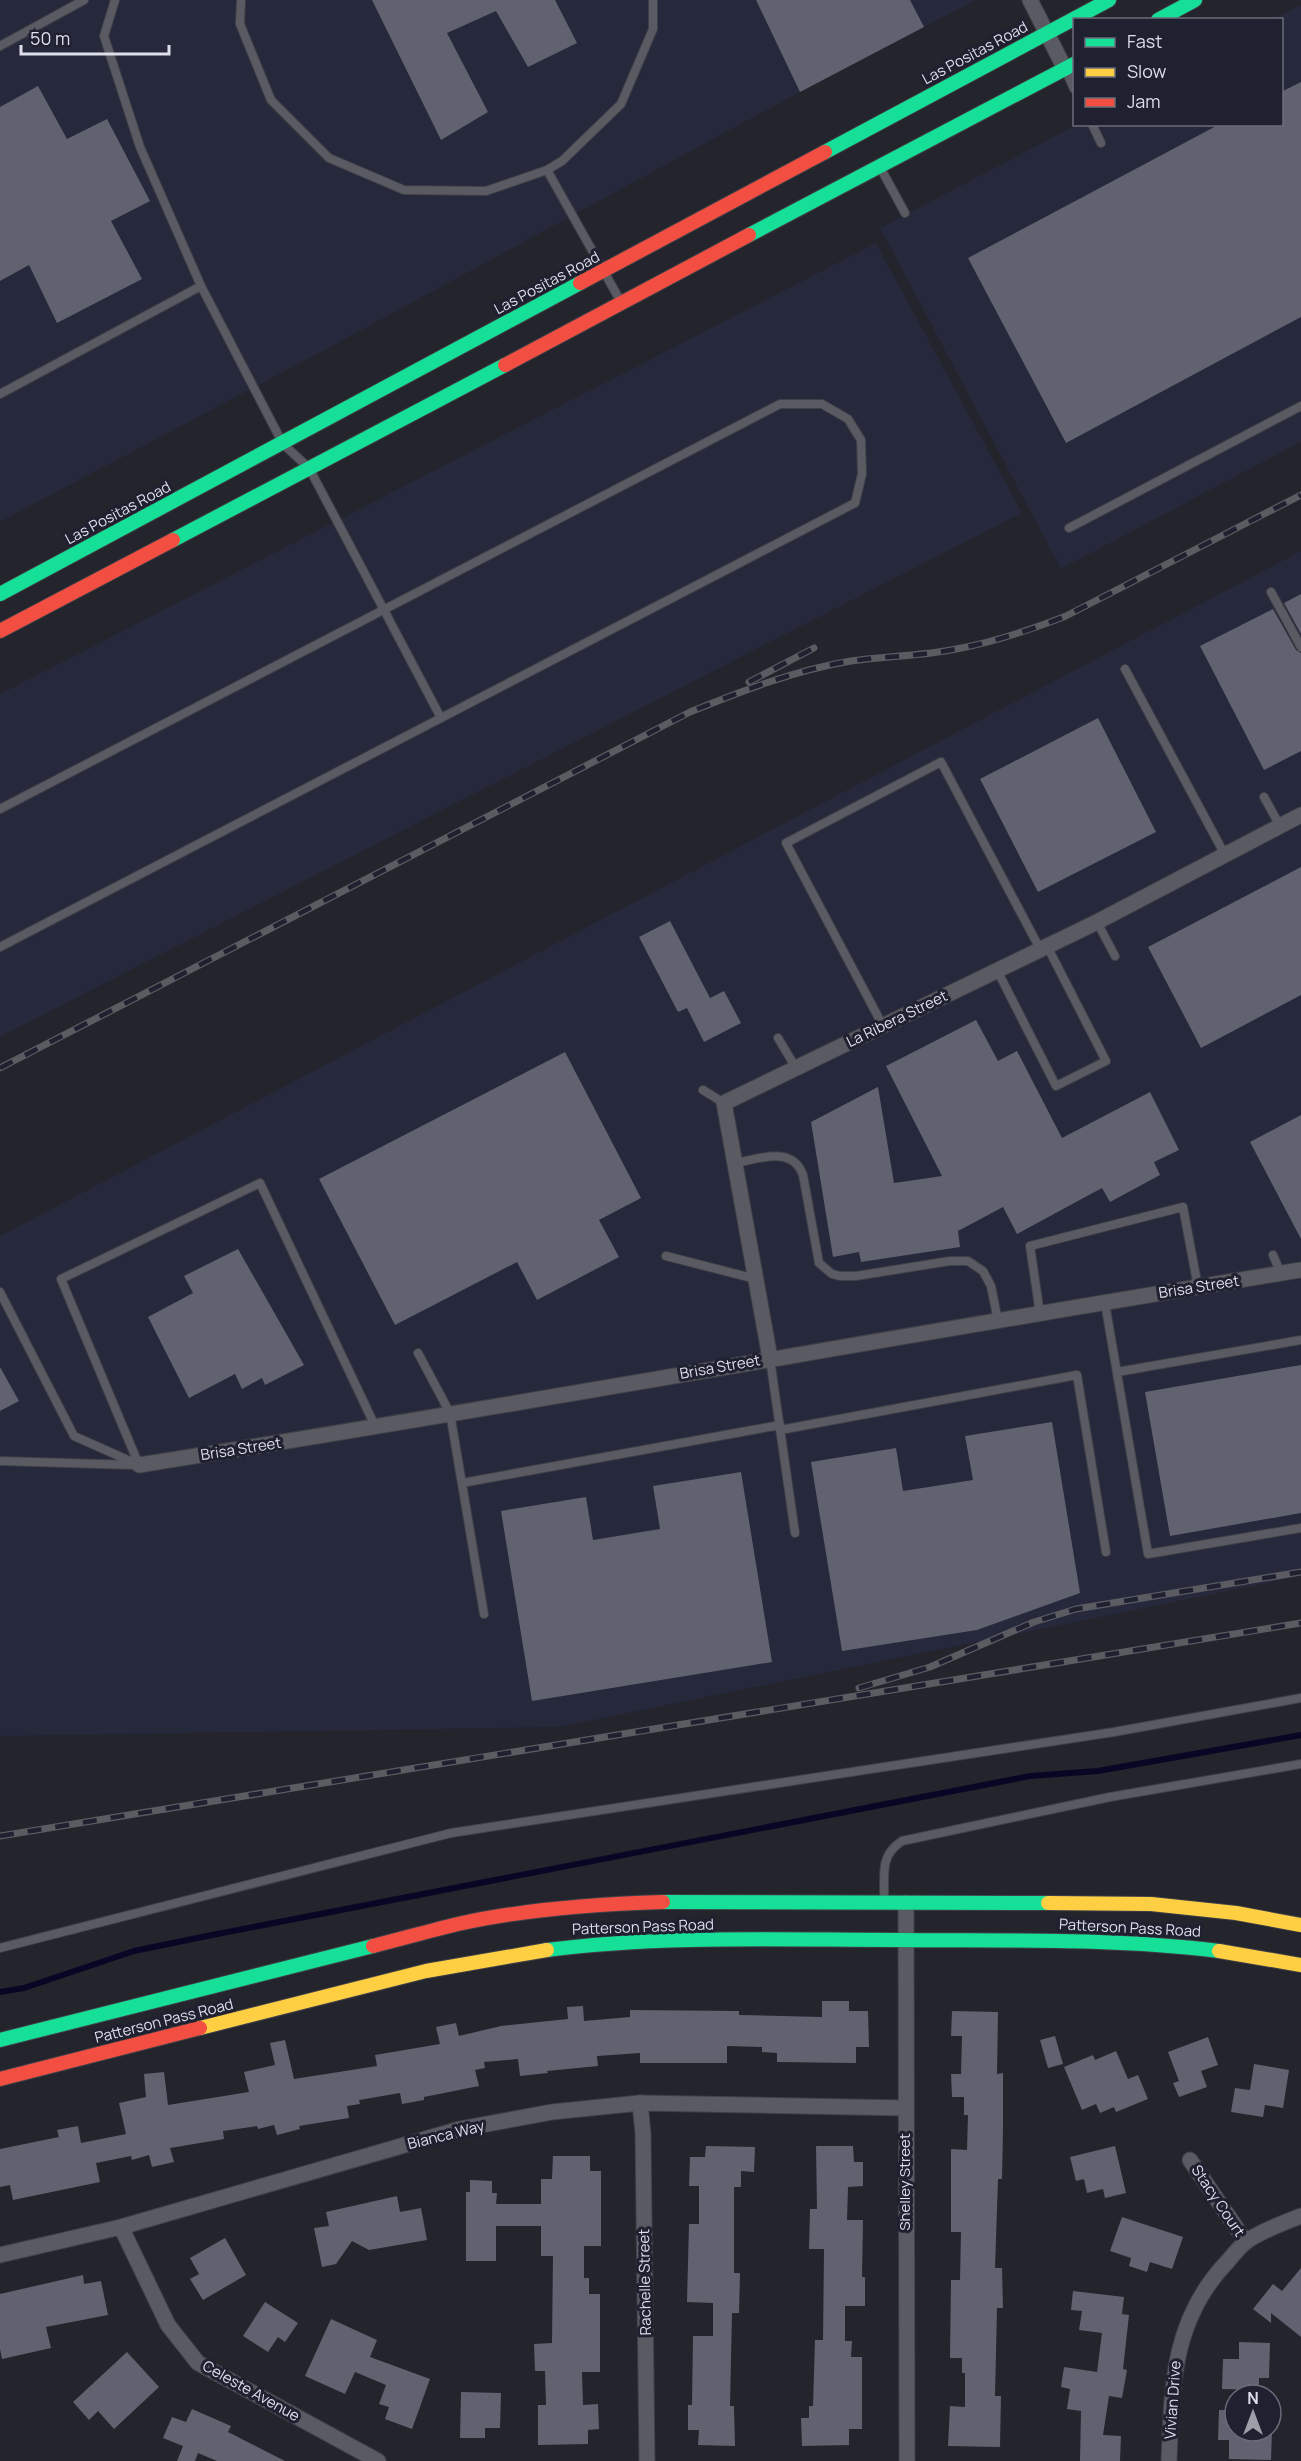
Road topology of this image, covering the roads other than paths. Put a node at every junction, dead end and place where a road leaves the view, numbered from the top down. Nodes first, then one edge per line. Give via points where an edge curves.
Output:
1 (84, 0) edge
2 (115, 0) edge
3 (241, 0) edge
4 (653, 0) edge
5 (1030, 0) edge
6 (1108, 0) edge
7 (1195, 0) edge
8 (1075, 18) edge
9 (1162, 18) edge
10 (1073, 19) edge
11 (1048, 33) junction
12 (0, 46) edge
13 (1070, 67) edge
14 (1073, 84) edge
15 (1093, 126) edge
16 (1101, 143) dead end
17 (881, 168) junction
18 (547, 170) junction
19 (905, 213) dead end
20 (603, 272) junction
21 (201, 286) junction
22 (622, 304) junction
23 (0, 394) edge
24 (1301, 406) edge
25 (283, 444) junction
26 (309, 468) junction
27 (1070, 528) dead end
28 (1271, 592) dead end
29 (0, 594) edge
30 (384, 610) junction
31 (0, 630) edge
32 (1301, 647) edge
33 (1125, 669) dead end
34 (441, 718) junction
35 (1264, 797) dead end
36 (0, 809) edge
37 (1301, 815) edge
38 (1280, 826) junction
39 (1225, 855) junction
40 (1097, 922) junction
41 (0, 947) edge
42 (1043, 948) junction
43 (1116, 956) dead end
44 (997, 970) junction
45 (883, 1026) junction
46 (778, 1038) dead end
47 (796, 1068) junction
48 (703, 1090) dead end
49 (724, 1103) junction
50 (735, 1163) junction
51 (1273, 1255) dead end
52 (666, 1256) dead end
53 (1301, 1270) edge
54 (1281, 1274) junction
55 (756, 1279) junction
56 (1198, 1287) junction
57 (0, 1292) edge
58 (1104, 1303) junction
59 (1040, 1314) junction
60 (998, 1321) junction
61 (1301, 1340) edge
62 (418, 1353) dead end
63 (770, 1358) junction
64 (1117, 1372) junction
65 (450, 1413) junction
66 (376, 1428) junction
67 (780, 1428) junction
68 (0, 1461) edge
69 (139, 1465) junction
70 (462, 1483) junction
71 (1301, 1528) edge
72 (795, 1533) dead end
73 (1106, 1552) dead end
74 (483, 1614) dead end
75 (1301, 1698) edge
76 (1301, 1764) edge
77 (884, 1903) junction
78 (906, 1903) junction
79 (1301, 1925) edge
80 (906, 1940) junction
81 (0, 1948) edge
82 (1301, 1965) edge
83 (0, 2040) edge
84 (0, 2079) edge
85 (640, 2103) junction
86 (904, 2108) junction
87 (1190, 2160) dead end
88 (1301, 2216) edge
89 (121, 2227) junction
90 (1246, 2242) junction
91 (0, 2255) edge
92 (378, 2461) edge
93 (647, 2461) edge
94 (907, 2461) edge
95 (1169, 2461) edge

1 - 12 lane
2 - 21 lane via 104,36 140,147
3 - 18 lane via 240,24 271,100 328,159 404,190 486,191
4 - 18 lane via 653,28 621,104 562,161
5 - 11 street
6 - 8 main road, Las Positas Road
7 - 9 main road
10 - 11 main road, Las Positas Road
11 - 13 street
11 - 20 main road, Las Positas Road
13 - 14 lane
13 - 17 main road
15 - 16 lane
17 - 19 lane
17 - 22 main road
18 - 20 lane
20 - 22 lane
20 - 25 main road, Las Positas Road
21 - 23 lane
21 - 25 lane
22 - 26 main road
24 - 27 lane
25 - 26 lane
25 - 29 main road, Las Positas Road
26 - 30 lane
26 - 31 main road
28 - 32 lane
30 - 34 lane
30 - 34 lane via 780,404 822,404 848,419 861,440 862,474 855,502
30 - 36 lane
33 - 39 lane
34 - 41 lane
35 - 38 lane
37 - 38 street, La Ribera Street
38 - 39 street, La Ribera Street
39 - 40 street, La Ribera Street
40 - 42 street, La Ribera Street
40 - 43 lane
42 - 44 street, La Ribera Street
42 - 44 lane via 1106,1061 1056,1086
42 - 45 lane via 941,762 786,843
44 - 45 street, La Ribera Street
45 - 47 street, La Ribera Street
46 - 47 lane
47 - 49 street, La Ribera Street
48 - 49 lane
49 - 50 street
50 - 55 street
50 - 60 lane via 778,1156 799,1163 819,1263 832,1274 856,1275 968,1261 983,1271 991,1286
51 - 54 lane
52 - 55 lane
53 - 54 street, Brisa Street
54 - 56 street, Brisa Street
55 - 63 street
56 - 58 street, Brisa Street
56 - 59 lane via 1184,1207 1030,1246
57 - 69 lane via 74,1436
58 - 59 street, Brisa Street
58 - 64 lane
59 - 60 street, Brisa Street
60 - 63 street, Brisa Street
61 - 64 lane
62 - 65 lane
63 - 65 street, Brisa Street
63 - 67 lane
64 - 71 lane via 1148,1554
65 - 66 street, Brisa Street
65 - 70 lane
66 - 69 street, Brisa Street
66 - 69 lane via 260,1183 61,1280
67 - 70 lane
67 - 72 lane
67 - 73 lane via 1077,1376
68 - 69 lane
70 - 74 lane
75 - 81 lane via 1114,1732 451,1833
76 - 77 lane via 1110,1797 902,1841 887,1854 884,1863
77 - 78 main road, Patterson Pass Road
77 - 83 main road, Patterson Pass Road via 609,1902 530,1911 459,1924
78 - 79 main road, Patterson Pass Road via 1151,1904
78 - 80 street, Shelley Street
80 - 82 main road, Patterson Pass Road via 1151,1943
80 - 84 main road, Patterson Pass Road via 620,1942 559,1947 426,1971
80 - 86 street, Shelley Street
85 - 86 street, Bianca Way
85 - 89 street, Bianca Way via 552,2112 460,2129
85 - 93 street, Rachelle Street
86 - 94 street, Shelley Street
87 - 90 street, Stacy Court
88 - 90 street, Vivian Drive
89 - 91 street, Bianca Way
89 - 92 street, Celeste Avenue via 168,2325 198,2363
90 - 95 street, Vivian Drive via 1210,2279 1177,2354

